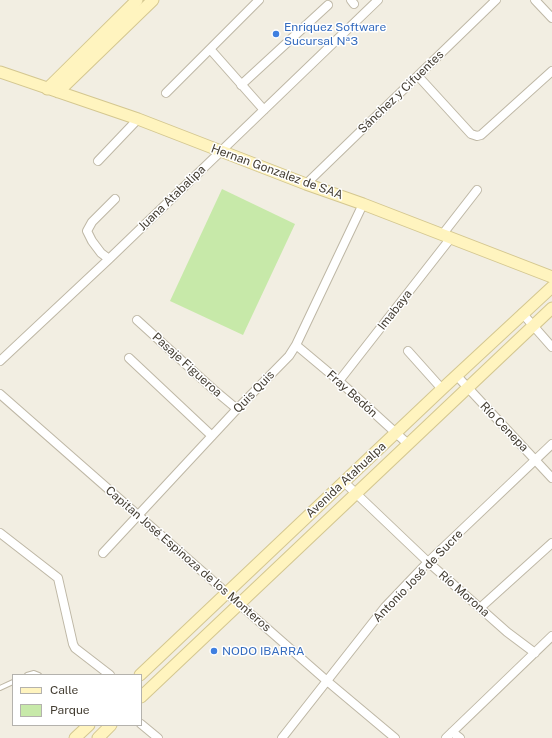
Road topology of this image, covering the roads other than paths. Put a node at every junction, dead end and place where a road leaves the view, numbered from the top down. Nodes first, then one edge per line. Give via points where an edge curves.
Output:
1 (137, 0) edge
2 (154, 0) edge
3 (259, 0) edge
4 (378, 0) edge
5 (496, 0) edge
6 (535, 0) edge
7 (328, 5) dead end
8 (552, 18) edge
9 (210, 49) junction
10 (552, 71) edge
11 (0, 72) edge
12 (418, 76) junction
13 (241, 85) junction
14 (47, 89) junction
15 (58, 92) junction
16 (166, 93) dead end
17 (264, 110) junction
18 (138, 119) junction
19 (221, 152) junction
20 (98, 161) dead end
21 (306, 184) junction
22 (477, 190) dead end
23 (114, 199) dead end
24 (363, 204) junction
25 (446, 237) junction
26 (109, 259) junction
27 (552, 277) edge
28 (552, 287) edge
29 (552, 308) edge
30 (522, 313) junction
31 (138, 320) dead end
32 (532, 326) junction
33 (296, 345) junction
34 (552, 347) edge
35 (408, 352) dead end
36 (129, 358) dead end
37 (0, 361) edge
38 (457, 376) junction
39 (339, 381) junction
40 (467, 388) junction
41 (442, 389) junction
42 (0, 394) edge
43 (238, 408) junction
44 (395, 434) junction
45 (212, 436) junction
46 (408, 444) junction
47 (552, 444) edge
48 (535, 459) junction
49 (552, 478) edge
50 (344, 482) junction
51 (356, 493) junction
52 (138, 516) junction
53 (0, 533) edge
54 (552, 543) edge
55 (103, 552) dead end
56 (428, 562) junction
57 (226, 593) junction
58 (240, 604) junction
59 (480, 608) junction
60 (552, 636) edge
61 (535, 653) junction
62 (109, 674) edge
63 (141, 674) edge
64 (327, 681) junction
65 (12, 682) edge
66 (0, 688) edge
67 (142, 696) edge
68 (142, 725) edge
69 (88, 726) edge
70 (109, 726) edge
71 (452, 732) junction
72 (75, 738) edge
73 (98, 738) edge
74 (158, 738) edge
75 (282, 738) edge
76 (395, 738) edge
77 (446, 738) edge
78 (460, 738) edge

1 - 14 main road
2 - 15 main road
3 - 9 street
4 - 17 street, Juana Atabalipa
5 - 12 street, Sánchez y Cifuentes
6 - 8 street
7 - 13 street
9 - 13 street
9 - 16 street
10 - 12 street via 477,136 471,134
11 - 14 main road, Hernan Gonzalez de SAA
12 - 21 street, Sánchez y Cifuentes
13 - 17 street
14 - 15 main road, Hernan Gonzalez de SAA
15 - 18 main road, Hernan Gonzalez de SAA
17 - 19 street, Juana Atabalipa
18 - 19 main road, Hernan Gonzalez de SAA
18 - 20 street
19 - 21 main road, Hernan Gonzalez de SAA
19 - 26 street, Juana Atabalipa
21 - 24 main road, Hernan Gonzalez de SAA
22 - 25 street, Imabaya
23 - 26 street via 87,231 101,253
24 - 25 main road, Hernan Gonzalez de SAA
24 - 33 street, Quis Quis
25 - 27 main road, Hernan Gonzalez de SAA
25 - 39 street, Imabaya
26 - 37 street, Juana Atabalipa
28 - 30 main road, Avenida Atahualpa
29 - 32 main road, Avenida Atahualpa
30 - 32 street
30 - 38 main road, Avenida Atahualpa
31 - 43 street, Pasaje Figueroa via 213,389
32 - 34 street
32 - 40 main road, Avenida Atahualpa
33 - 39 street, Fray Bedón
33 - 43 street, Quis Quis via 289,356
35 - 41 street
36 - 45 street
38 - 40 street, Río Cenepa
38 - 41 main road, Avenida Atahualpa
39 - 44 street, Fray Bedón
40 - 46 main road, Avenida Atahualpa
40 - 48 street, Río Cenepa
41 - 44 main road, Avenida Atahualpa
42 - 52 street, Capitan José Espinoza de los Monteros
43 - 45 street, Quis Quis
44 - 46 street, Fray Bedón
44 - 50 main road, Avenida Atahualpa
45 - 52 street, Quis Quis
46 - 51 main road, Avenida Atahualpa
47 - 48 street, Antonio José de Sucre
48 - 49 street, Río Cenepa
48 - 56 street, Antonio José de Sucre
50 - 51 street, Río Morona
50 - 57 main road, Avenida Atahualpa
51 - 56 street, Río Morona
51 - 58 main road, Avenida Atahualpa
52 - 55 street, Quis Quis
52 - 57 street, Capitan José Espinoza de los Monteros
53 - 62 street via 58,578 73,644
54 - 59 street
56 - 59 street, Río Morona
56 - 64 street, Antonio José de Sucre via 385,607
57 - 58 street, Capitan José Espinoza de los Monteros
57 - 63 main road, Avenida Atahualpa
58 - 64 street, Capitan José Espinoza de los Monteros
58 - 67 main road, Avenida Atahualpa
59 - 61 street, Río Morona
60 - 61 street
61 - 71 street
64 - 75 street, Antonio José de Sucre
64 - 76 street, Capitan José Espinoza de los Monteros
65 - 66 lane
68 - 74 street
69 - 72 main road
70 - 73 main road
71 - 77 street
71 - 78 street

